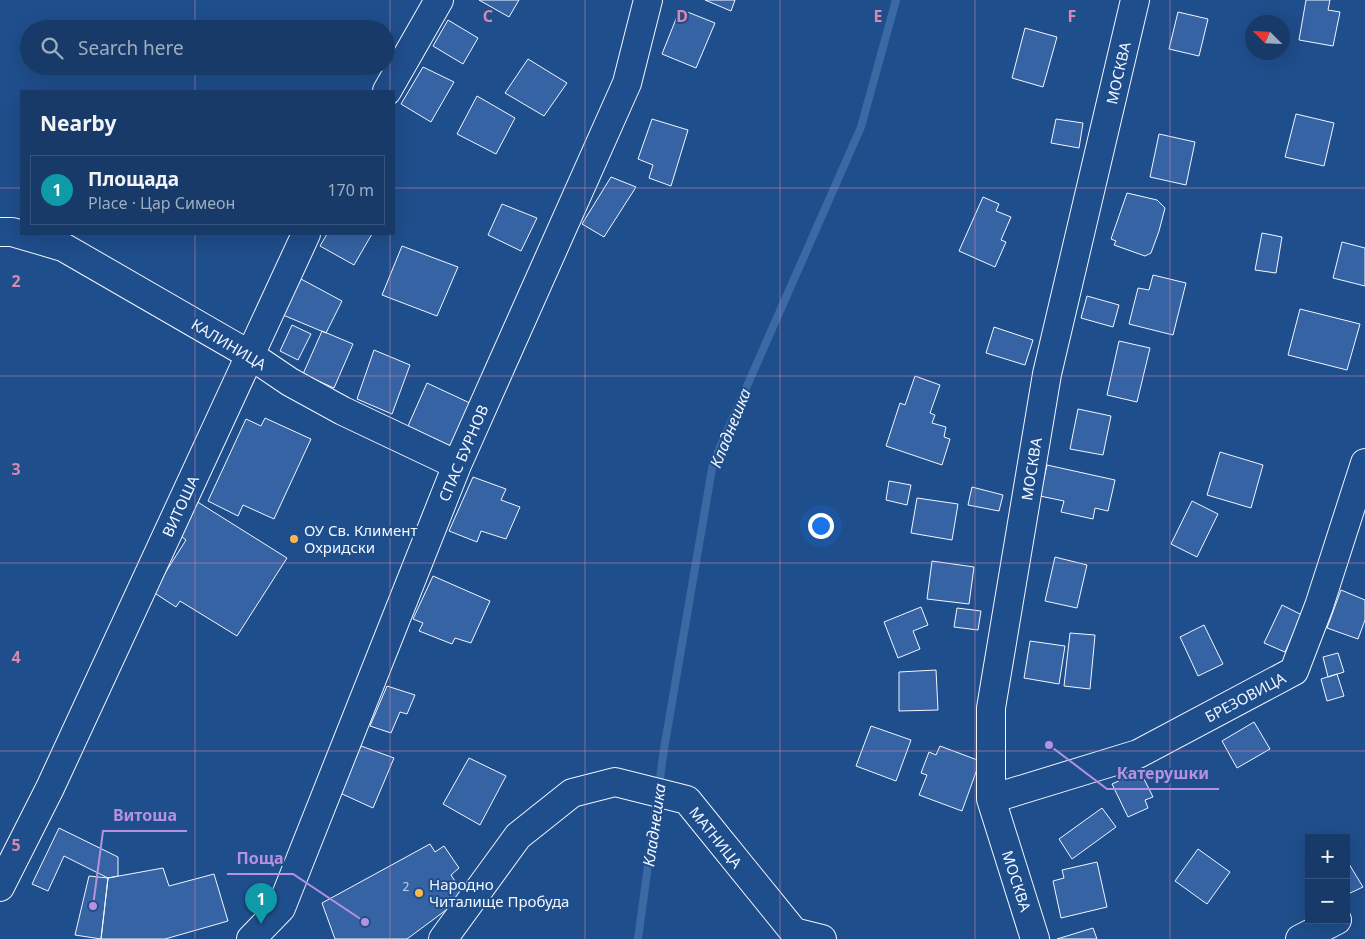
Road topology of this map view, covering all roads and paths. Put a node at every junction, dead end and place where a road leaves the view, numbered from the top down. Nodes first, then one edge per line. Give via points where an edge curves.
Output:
1 (439, 0) edge
2 (648, 0) edge
3 (1135, 0) edge
4 (388, 90) edge
5 (0, 232) edge
6 (20, 234) edge
7 (22, 235) edge
8 (306, 235) edge
9 (250, 355) junction
10 (1365, 462) edge
11 (457, 465) junction
12 (991, 799) junction
13 (0, 887) edge
14 (1329, 924) edge
15 (251, 939) edge
16 (443, 939) edge
17 (822, 939) edge
18 (1035, 939) edge
19 (1300, 939) edge

1 - 4 street
2 - 11 street, СПАС БУРНОВ via 627,83
3 - 12 street, МОСКВА via 1047,374 991,708
5 - 6 street, КАЛИНИЦА
7 - 9 street, КАЛИНИЦА via 64,247
8 - 9 street, ВИТОША
9 - 11 street, КАЛИНИЦА via 343,411
9 - 13 street, ВИТОША via 50,788
10 - 12 street, БРЕЗОВИЦА via 1319,606 1294,671 1138,754
11 - 15 street, СПАС БУРНОВ via 282,908
12 - 18 street, МОСКВА
14 - 19 street
16 - 17 street, МАТНИЦА via 518,836 572,793 615,782 687,800 794,932

